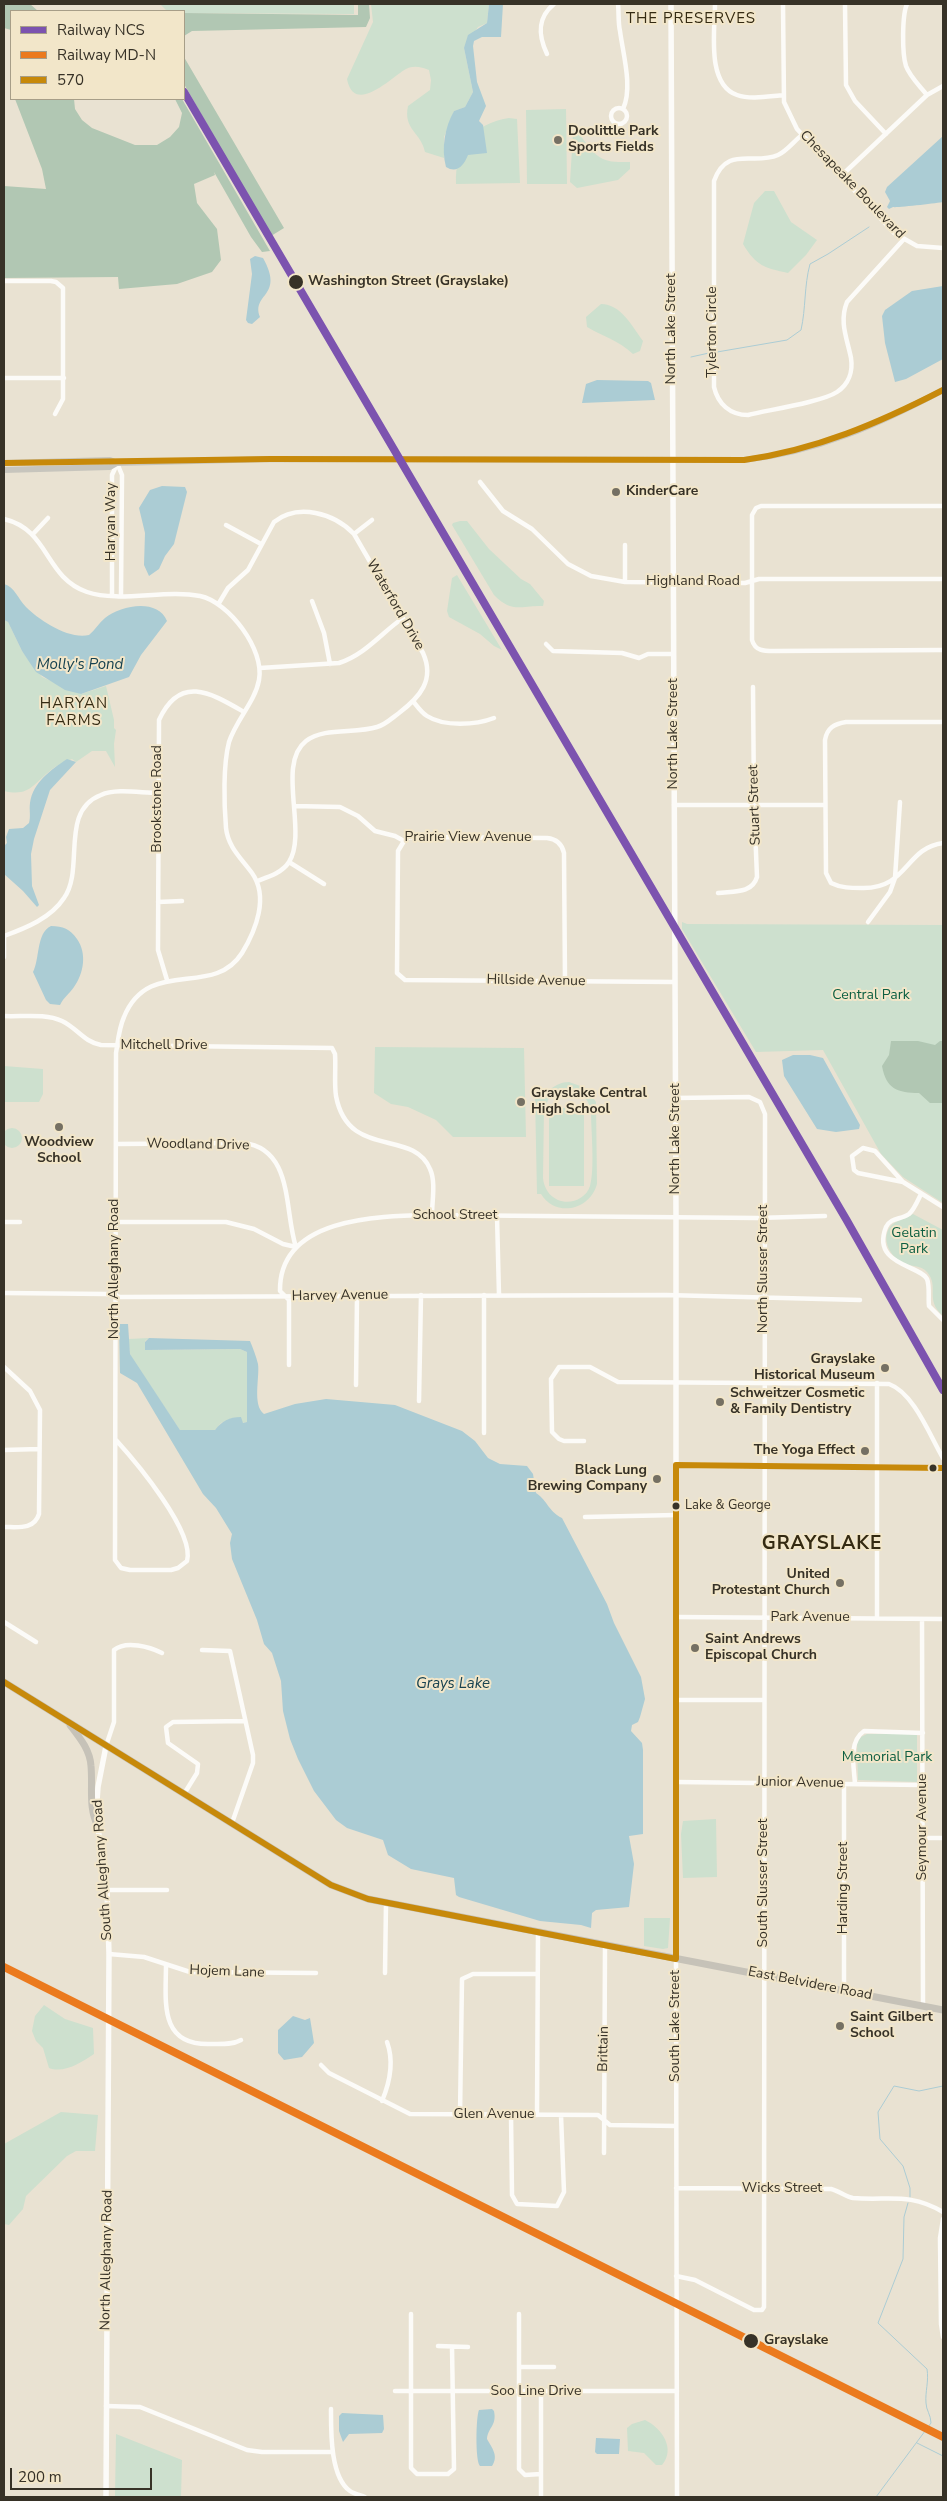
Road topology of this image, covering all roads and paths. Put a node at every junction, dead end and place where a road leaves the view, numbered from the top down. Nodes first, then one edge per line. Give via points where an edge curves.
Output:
1 (554, 4) edge
2 (618, 4) edge
3 (671, 4) edge
4 (715, 4) edge
5 (783, 4) edge
6 (845, 4) edge
7 (907, 4) edge
8 (547, 54) dead end
9 (943, 86) edge
10 (725, 87) junction
11 (721, 92) dead end
12 (784, 95) junction
13 (927, 95) junction
14 (623, 110) dead end
15 (802, 134) junction
16 (886, 134) junction
17 (717, 163) dead end
18 (722, 168) junction
19 (841, 176) junction
20 (904, 239) junction
21 (943, 248) edge
22 (4, 281) edge
23 (4, 378) edge
24 (64, 378) junction
25 (943, 390) edge
26 (723, 406) junction
27 (719, 411) dead end
28 (56, 414) dead end
29 (673, 462) junction
30 (4, 463) edge
31 (117, 463) junction
32 (4, 470) edge
33 (480, 482) dead end
34 (943, 506) edge
35 (48, 518) dead end
36 (4, 519) edge
37 (372, 520) dead end
38 (226, 525) dead end
39 (33, 534) junction
40 (354, 534) junction
41 (261, 544) junction
42 (625, 544) dead end
43 (577, 569) junction
44 (574, 575) dead end
45 (943, 578) edge
46 (752, 580) junction
47 (625, 582) junction
48 (673, 582) junction
49 (117, 595) junction
50 (312, 601) dead end
51 (219, 603) junction
52 (403, 618) junction
53 (546, 644) dead end
54 (943, 650) edge
55 (673, 654) junction
56 (330, 664) junction
57 (260, 668) junction
58 (753, 687) dead end
59 (413, 701) junction
60 (244, 712) junction
61 (494, 718) dead end
62 (943, 722) edge
63 (158, 793) junction
64 (900, 802) dead end
65 (754, 804) junction
66 (674, 805) junction
67 (825, 805) junction
68 (294, 806) junction
69 (404, 841) junction
70 (943, 843) edge
71 (289, 862) junction
72 (895, 878) junction
73 (257, 880) junction
74 (324, 884) dead end
75 (718, 893) dead end
76 (182, 901) dead end
77 (158, 902) junction
78 (868, 922) dead end
79 (4, 936) edge
80 (4, 957) edge
81 (167, 980) junction
82 (564, 981) junction
83 (675, 982) junction
84 (4, 1016) edge
85 (118, 1046) junction
86 (675, 1098) junction
87 (116, 1144) junction
88 (903, 1182) junction
89 (921, 1194) junction
90 (943, 1206) edge
91 (432, 1215) junction
92 (497, 1216) junction
93 (825, 1216) dead end
94 (676, 1217) junction
95 (764, 1217) junction
96 (4, 1222) edge
97 (20, 1222) dead end
98 (116, 1222) junction
99 (296, 1247) junction
100 (4, 1293) edge
101 (421, 1295) junction
102 (484, 1295) junction
103 (498, 1295) junction
104 (114, 1296) junction
105 (284, 1296) junction
106 (357, 1296) junction
107 (676, 1297) junction
108 (764, 1299) junction
109 (860, 1300) dead end
110 (943, 1320) edge
111 (290, 1365) dead end
112 (4, 1367) edge
113 (676, 1383) junction
114 (764, 1383) junction
115 (877, 1383) junction
116 (356, 1385) dead end
117 (419, 1402) dead end
118 (484, 1433) dead end
119 (116, 1440) junction
120 (584, 1441) dead end
121 (39, 1449) junction
122 (4, 1450) edge
123 (943, 1458) edge
124 (676, 1465) junction
125 (763, 1467) junction
126 (877, 1467) junction
127 (943, 1468) edge
128 (676, 1516) junction
129 (585, 1517) dead end
130 (4, 1527) edge
131 (676, 1617) junction
132 (763, 1618) junction
133 (877, 1618) junction
134 (922, 1619) junction
135 (943, 1619) edge
136 (4, 1622) edge
137 (36, 1642) dead end
138 (202, 1650) dead end
139 (162, 1653) dead end
140 (4, 1682) edge
141 (676, 1700) junction
142 (764, 1700) junction
143 (67, 1721) junction
144 (245, 1721) junction
145 (923, 1733) junction
146 (106, 1746) junction
147 (676, 1782) junction
148 (764, 1783) junction
149 (844, 1784) junction
150 (855, 1784) junction
151 (923, 1785) junction
152 (184, 1794) junction
153 (232, 1823) junction
154 (98, 1827) junction
155 (923, 1838) junction
156 (943, 1838) edge
157 (107, 1890) junction
158 (168, 1890) dead end
159 (386, 1903) junction
160 (538, 1932) junction
161 (605, 1945) junction
162 (109, 1954) junction
163 (676, 1959) junction
164 (166, 1964) junction
165 (316, 1973) dead end
166 (385, 1973) dead end
167 (536, 1974) junction
168 (764, 1976) junction
169 (844, 1991) junction
170 (923, 2006) junction
171 (943, 2010) edge
172 (109, 2023) joint
173 (241, 2040) dead end
174 (387, 2042) dead end
175 (321, 2065) dead end
176 (382, 2100) junction
177 (460, 2115) junction
178 (511, 2115) junction
179 (537, 2115) junction
180 (561, 2115) junction
181 (604, 2120) junction
182 (676, 2126) junction
183 (604, 2153) dead end
184 (676, 2188) junction
185 (764, 2190) junction
186 (943, 2212) edge
187 (943, 2220) edge
188 (676, 2276) junction
189 (411, 2314) dead end
190 (519, 2314) dead end
191 (943, 2337) edge
192 (438, 2346) dead end
193 (452, 2347) junction
194 (468, 2347) dead end
195 (519, 2367) junction
196 (554, 2367) dead end
197 (395, 2391) dead end
198 (676, 2391) junction
199 (411, 2392) junction
200 (453, 2392) junction
201 (519, 2392) junction
202 (540, 2392) junction
203 (106, 2406) junction
204 (330, 2409) dead end
205 (332, 2452) junction
206 (541, 2474) junction
207 (106, 2497) edge
208 (365, 2497) edge
209 (541, 2497) edge
210 (677, 2497) edge

1 - 8 street via 542,18 540,28 540,40
2 - 14 street via 619,30 626,61 626,103
3 - 29 street, North Lake Street
4 - 10 street via 716,66
5 - 12 street, Chesapeake Boulevard
6 - 16 street via 846,85 855,101
7 - 13 street via 904,60 908,71
9 - 13 street
10 - 11 street
10 - 12 street via 743,96
12 - 15 street, Chesapeake Boulevard via 789,116
13 - 16 street
15 - 18 street via 779,154 734,159
15 - 19 street, Chesapeake Boulevard
16 - 19 street
17 - 18 street
18 - 26 street, Tylerton Circle via 713,189 713,357 714,387
19 - 20 street, Chesapeake Boulevard via 894,233
20 - 21 street, Chesapeake Boulevard via 917,246
20 - 26 street via 847,302 843,325 852,367 842,388 826,396 748,415 736,414
22 - 24 street via 56,282 63,288
23 - 24 street
24 - 28 street via 63,399
25 - 29 main road via 871,426 812,447 772,457
26 - 27 street
29 - 31 main road via 367,459
29 - 48 street, North Lake Street
30 - 31 main road via 110,460
31 - 32 main road via 110,467
31 - 49 street, Haryan Way via 112,475
31 - 49 street, Haryan Way via 122,475
33 - 43 street, Highland Road via 503,511 532,529
34 - 46 street via 761,506 753,510
35 - 39 street
36 - 39 street via 22,525
37 - 40 street
38 - 41 street
39 - 49 street via 66,580 88,592
40 - 41 street, Waterford Drive via 328,516 296,512 274,522
40 - 52 street, Waterford Drive
41 - 51 street, Waterford Drive via 248,570 228,588
42 - 47 street
43 - 44 street
43 - 47 street, Highland Road via 602,579
45 - 46 street, Highland Road
46 - 48 street, Highland Road via 745,583
46 - 54 street via 752,640 756,648 774,651
47 - 48 street, Highland Road
48 - 55 street, North Lake Street
49 - 51 street via 192,595
50 - 56 street via 324,633
51 - 57 street via 233,615 255,652
52 - 56 street via 361,654
52 - 59 street, Waterford Drive via 428,666 426,684
53 - 55 street via 553,651 622,652 639,658 648,654
55 - 66 street, North Lake Street
56 - 57 street
57 - 60 street via 257,687
58 - 65 street, Stuart Street
59 - 61 street via 428,716 444,722 482,722
59 - 68 street, Waterford Drive via 378,727 317,736 305,742 297,752 294,764
60 - 63 street, Brookstone Road via 209,692 190,692 174,699 159,720
60 - 73 street via 234,728 228,749 226,825 232,847
62 - 67 street via 846,722 830,728 825,740
63 - 77 street, Brookstone Road
63 - 79 street via 108,792 89,801 77,828 72,879 66,896 31,925
64 - 72 street
65 - 66 street
65 - 67 street
65 - 75 street, Stuart Street via 758,865 755,884 748,890
66 - 83 street, North Lake Street
67 - 72 street via 826,874 831,883 848,888 873,888 882,887
68 - 69 street, Prairie View Avenue via 340,808 358,816 375,831
68 - 71 street, Waterford Drive via 294,847
69 - 82 street, Prairie View Avenue via 410,837 552,838 560,843 564,853
69 - 82 street, Hillside Avenue via 398,851 398,976 405,980
70 - 72 street via 927,848
71 - 73 street via 279,872
71 - 74 street
72 - 78 street via 890,892
73 - 81 street via 258,917 230,967 212,976
76 - 77 street
77 - 81 street, Brookstone Road via 158,950
79 - 80 street
81 - 85 street, North Alleghany Road via 151,986 131,1004 123,1017
82 - 83 street, Hillside Avenue
83 - 86 street, North Lake Street
84 - 85 street, Mitchell Drive via 56,1019 94,1044
85 - 87 street, North Alleghany Road
85 - 91 street, Mitchell Drive via 332,1048 336,1054 336,1095 344,1118 368,1138 409,1148 424,1158 431,1172
86 - 94 street, North Lake Street
86 - 95 street, North Slusser Street via 749,1097 760,1102 765,1114
87 - 98 street, North Alleghany Road
87 - 99 street, Woodland Drive via 242,1143 260,1148 275,1163 284,1185
88 - 88 street via 858,1173 854,1170 852,1156 863,1148 875,1151
88 - 89 street
89 - 90 street
89 - 110 street via 909,1214 890,1221 883,1241 896,1262 922,1273 928,1280 929,1306
91 - 92 street, School Street
91 - 99 street, School Street via 384,1216 348,1222
92 - 94 street, School Street
92 - 103 street
93 - 95 street, School Street
94 - 95 street, School Street
94 - 107 street, North Lake Street
95 - 108 street, North Slusser Street
96 - 97 street
98 - 99 street via 226,1222 254,1229
98 - 104 street, North Alleghany Road
99 - 105 street, School Street via 284,1262 281,1272 280,1291
100 - 104 street, Harvey Avenue
101 - 102 street, Harvey Avenue
101 - 106 street, Harvey Avenue
101 - 117 street
102 - 103 street, Harvey Avenue
102 - 118 street
103 - 107 street, Harvey Avenue
104 - 105 street, Harvey Avenue
104 - 119 street, North Alleghany Road
105 - 106 street, Harvey Avenue
105 - 111 street, School Street via 289,1300
106 - 116 street
107 - 108 street, Harvey Avenue
107 - 113 street, North Lake Street
108 - 109 street, Harvey Avenue
108 - 114 street, North Slusser Street
112 - 121 street via 34,1395 40,1410
113 - 114 street
113 - 120 street via 618,1382 590,1367 559,1367 551,1379 552,1432 564,1442
113 - 124 street, North Lake Street
114 - 115 street
114 - 125 street, North Slusser Street
115 - 123 street via 894,1386 908,1397
115 - 126 street
119 - 119 street, North Alleghany Road via 115,1560 121,1568 132,1570 178,1568 187,1561 189,1549 169,1509
121 - 122 street
121 - 130 street via 40,1514 30,1526
124 - 125 street
124 - 128 street, South Lake Street
125 - 126 street
125 - 132 street, South Slusser Street
126 - 127 street
126 - 133 street
128 - 129 street
128 - 131 street, South Lake Street
131 - 132 street, Park Avenue
131 - 141 street, South Lake Street
132 - 133 street, Park Avenue
132 - 142 street, South Slusser Street
133 - 134 street, Park Avenue
134 - 135 street, Park Avenue
134 - 145 street, Seymour Avenue
136 - 137 street
138 - 144 street via 230,1651
139 - 146 street, South Alleghany Road via 150,1647 119,1647 114,1650 114,1722
140 - 143 main road, East Belvidere Road
141 - 142 street
141 - 147 street, South Lake Street
142 - 148 street, South Slusser Street
143 - 146 main road, East Belvidere Road
143 - 154 main road via 89,1756 90,1804
144 - 152 street via 174,1722 166,1727 166,1740 198,1764 197,1773
144 - 153 street via 253,1763
145 - 150 street via 864,1731 857,1736 854,1743
145 - 151 street, Seymour Avenue
146 - 152 main road, East Belvidere Road
146 - 154 street, South Alleghany Road via 98,1787
147 - 148 street, Junior Avenue
147 - 163 street, South Lake Street
148 - 149 street, Junior Avenue
148 - 168 street, South Slusser Street
149 - 150 street, Junior Avenue
149 - 169 street, Harding Street
150 - 151 street, Junior Avenue
151 - 155 street, Seymour Avenue
152 - 153 main road, East Belvidere Road
153 - 159 main road, East Belvidere Road via 331,1884
154 - 157 street, South Alleghany Road
155 - 156 street
155 - 170 street, Seymour Avenue
157 - 158 street
157 - 162 street, South Alleghany Road
159 - 160 main road, East Belvidere Road
159 - 166 street
160 - 161 main road, East Belvidere Road
160 - 167 street
161 - 163 main road, East Belvidere Road
161 - 181 street, Brittain
162 - 164 street, Hojem Lane via 128,1954
162 - 172 street, South Alleghany Road
163 - 168 main road, East Belvidere Road
163 - 182 street, South Lake Street
164 - 165 street, Hojem Lane via 190,1972
164 - 173 street via 167,2020 179,2036 203,2044
167 - 177 street via 467,1976 461,1983
167 - 179 street
168 - 169 main road, East Belvidere Road
168 - 185 street, South Slusser Street
169 - 170 main road, East Belvidere Road
170 - 171 main road, East Belvidere Road
172 - 203 street, North Alleghany Road
174 - 176 street via 390,2079
175 - 176 street, Glen Avenue via 329,2073
176 - 177 street, Glen Avenue via 410,2114
177 - 178 street, Glen Avenue
178 - 179 street, Glen Avenue
178 - 180 street via 512,2195 517,2204 524,2206 557,2206 562,2200
179 - 180 street, Glen Avenue
180 - 181 street, Glen Avenue via 598,2115
181 - 182 street, Glen Avenue via 610,2125
181 - 183 street, Brittain
182 - 184 street, South Lake Street
184 - 185 street, Wicks Street
184 - 188 street, South Lake Street
185 - 186 street, Wicks Street via 831,2189 851,2198 899,2198 926,2202
185 - 188 street, South Slusser Street via 765,2303 762,2310 746,2306 695,2280
187 - 191 street via 940,2248
188 - 198 street, South Lake Street
189 - 199 street
190 - 195 street
192 - 193 street
193 - 194 street
193 - 200 street
195 - 196 street
195 - 201 street
197 - 199 street, Soo Line Drive
198 - 202 street, Soo Line Drive
198 - 210 street, South Lake Street
199 - 200 street, Soo Line Drive
199 - 200 street via 411,2468 417,2474 448,2474 454,2469
200 - 201 street, Soo Line Drive
201 - 202 street, Soo Line Drive
201 - 206 street via 519,2469 525,2475
202 - 206 street
203 - 205 street via 140,2407 247,2450
203 - 207 street, North Alleghany Road
204 - 205 street
205 - 208 street via 345,2486
206 - 209 street

